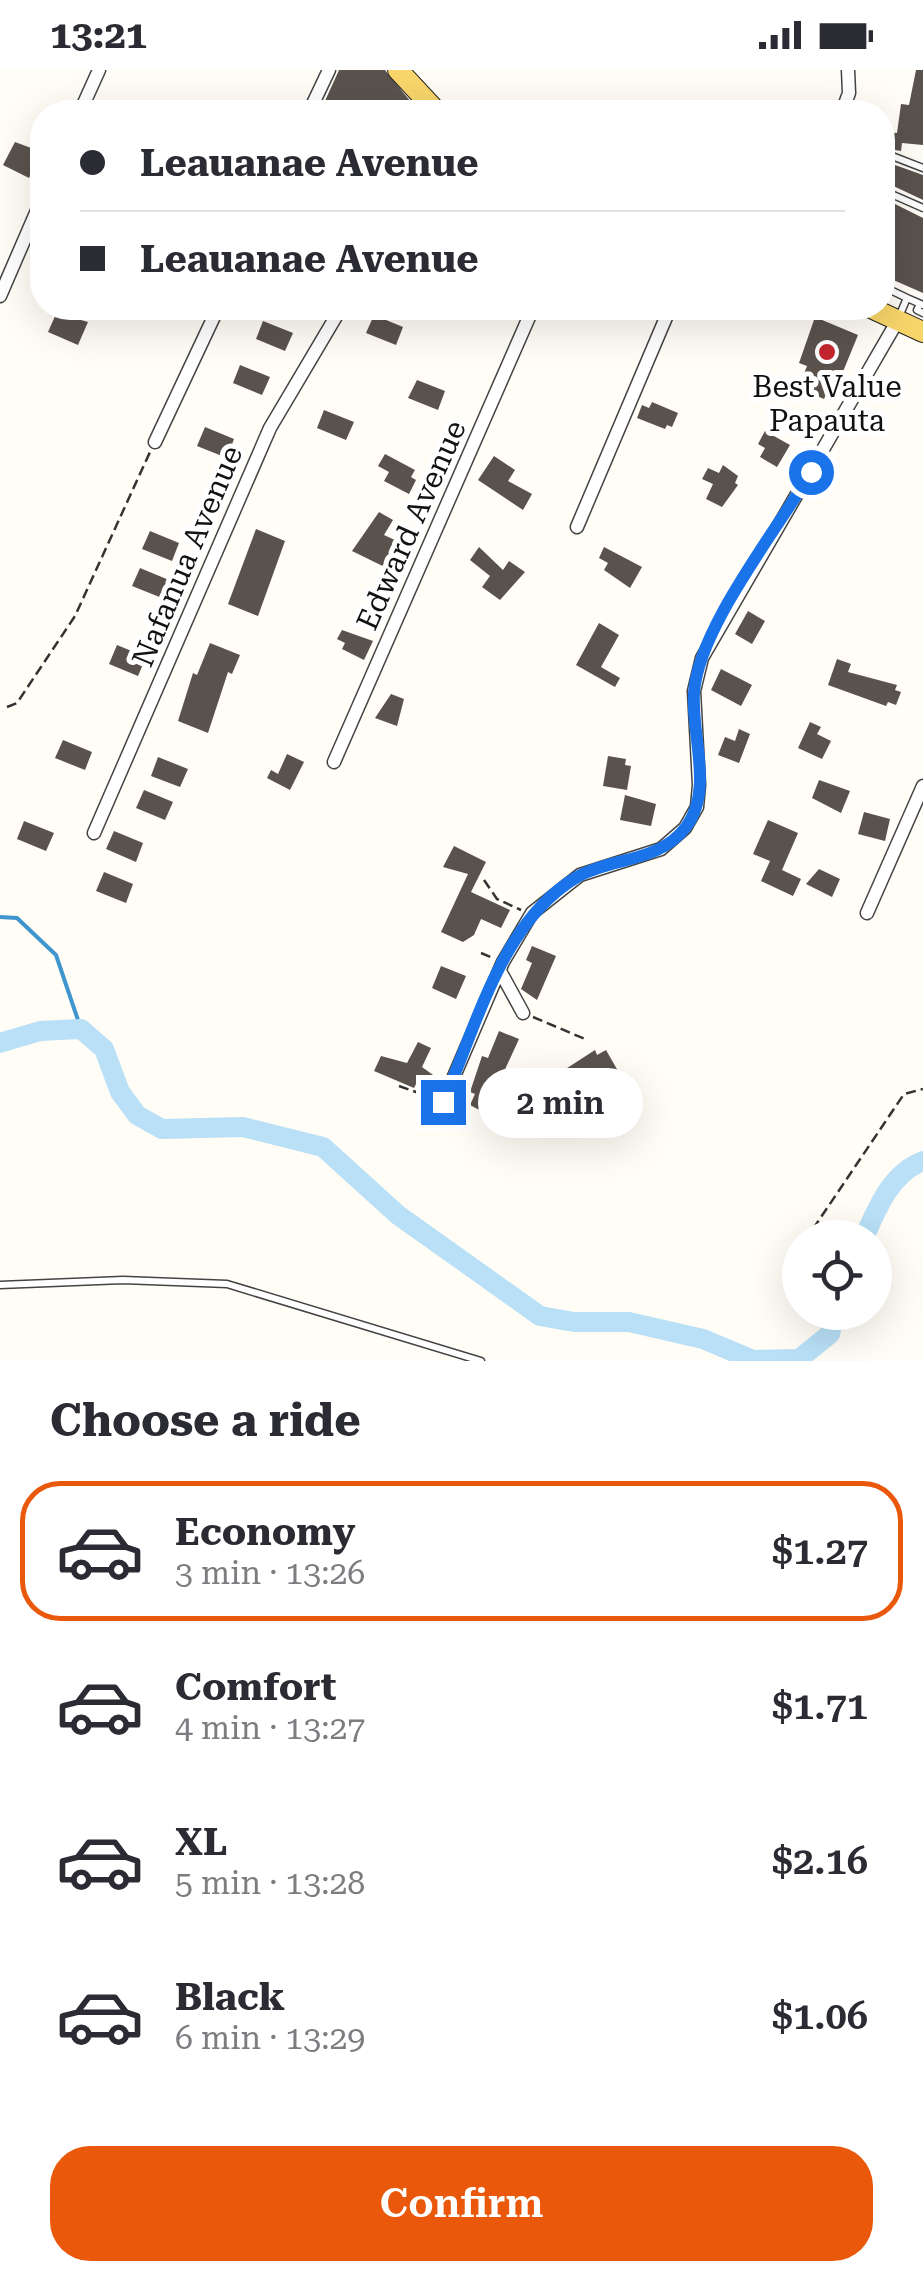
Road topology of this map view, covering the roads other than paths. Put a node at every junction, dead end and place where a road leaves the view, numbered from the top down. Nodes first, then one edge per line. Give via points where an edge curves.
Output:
1 (99, 70) edge
2 (329, 70) edge
3 (398, 70) edge
4 (848, 70) edge
5 (85, 100) edge
6 (315, 100) edge
7 (426, 100) edge
8 (846, 100) edge
9 (895, 157) edge
10 (923, 168) edge
11 (895, 196) edge
12 (923, 208) edge
13 (30, 227) edge
14 (895, 292) edge
15 (0, 296) edge
16 (906, 298) junction
17 (921, 304) edge
18 (923, 314) edge
19 (895, 319) edge
20 (212, 320) edge
21 (334, 320) edge
22 (528, 320) edge
23 (665, 320) edge
24 (898, 320) junction
25 (923, 332) edge
26 (155, 442) road end
27 (577, 527) dead end
28 (334, 762) dead end
29 (923, 786) edge
30 (94, 833) dead end
31 (867, 913) dead end
32 (500, 971) junction
33 (523, 1013) road end
34 (443, 1102) road end
35 (0, 1285) edge
36 (481, 1361) edge

1 - 5 street
2 - 6 street
3 - 7 main road
4 - 8 street
9 - 10 lane
11 - 12 lane
13 - 15 street
14 - 16 lane
16 - 17 lane
16 - 24 lane
17 - 18 lane via 917,310
19 - 24 main road
20 - 26 street
21 - 30 street, Nafanua Avenue via 270,428
22 - 28 street, Edward Avenue
23 - 27 street
24 - 25 main road
24 - 32 street via 702,658 694,691 699,785 685,828 662,849 580,875 532,913
29 - 31 street
32 - 33 street
32 - 34 street
35 - 36 lane via 227,1284

